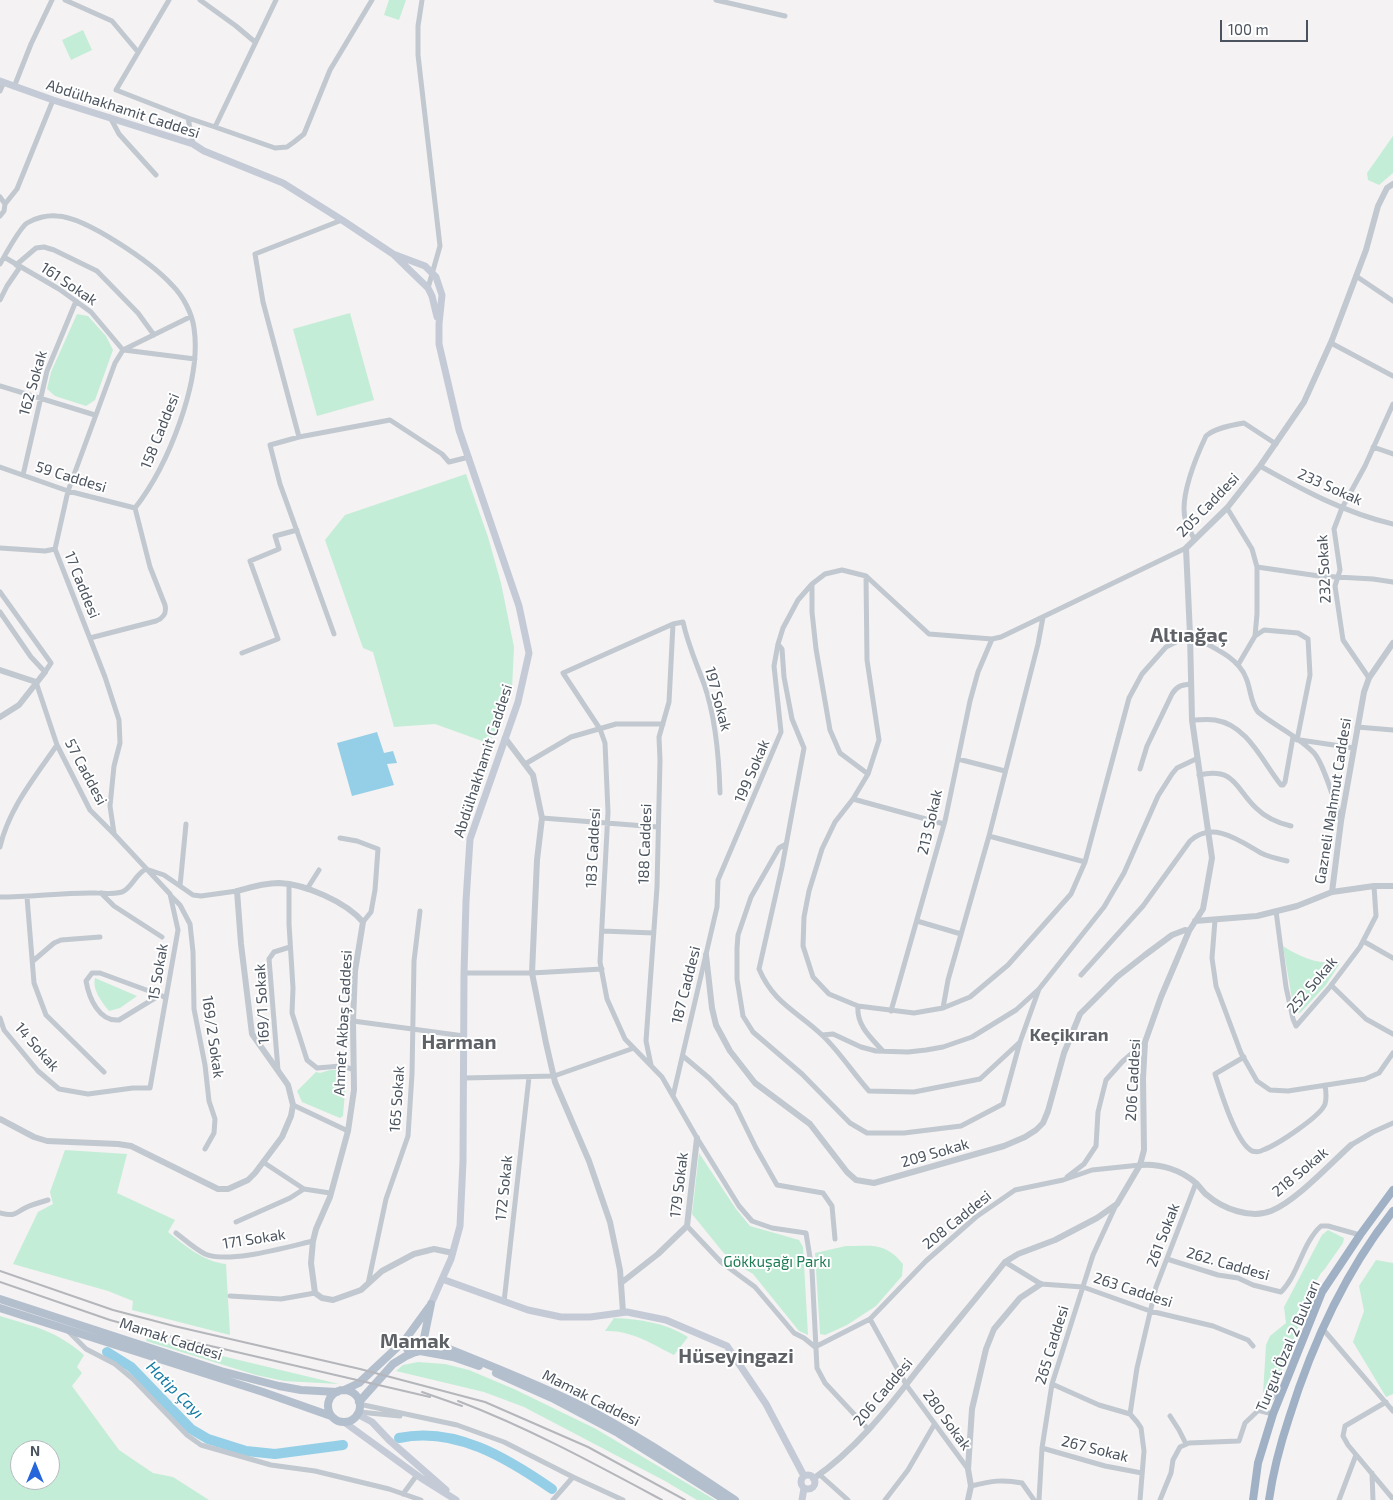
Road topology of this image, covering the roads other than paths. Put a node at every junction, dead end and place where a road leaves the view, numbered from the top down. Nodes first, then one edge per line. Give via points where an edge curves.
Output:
1 (52, 0) edge
2 (65, 0) edge
3 (169, 0) edge
4 (200, 0) edge
5 (276, 0) edge
6 (372, 0) edge
7 (422, 0) edge
8 (716, 0) edge
9 (785, 16) dead end
10 (255, 42) junction
11 (138, 52) junction
12 (2, 81) edge
13 (14, 87) junction
14 (0, 91) edge
15 (52, 100) junction
16 (109, 117) junction
17 (188, 118) junction
18 (215, 127) junction
19 (193, 144) junction
20 (156, 174) dead end
21 (1390, 186) edge
22 (1393, 194) edge
23 (0, 197) edge
24 (5, 204) junction
25 (0, 216) edge
26 (342, 220) junction
27 (393, 254) junction
28 (4, 257) junction
29 (0, 264) edge
30 (18, 266) junction
31 (432, 274) junction
32 (1356, 276) junction
33 (428, 288) junction
34 (442, 295) junction
35 (432, 296) junction
36 (0, 300) edge
37 (76, 301) junction
38 (1393, 301) edge
39 (190, 317) junction
40 (439, 324) junction
41 (154, 335) junction
42 (1331, 343) junction
43 (123, 350) junction
44 (195, 359) junction
45 (1393, 376) edge
46 (0, 386) edge
47 (41, 398) junction
48 (1393, 404) edge
49 (95, 415) junction
50 (300, 437) junction
51 (1276, 444) junction
52 (1373, 447) junction
53 (1393, 454) edge
54 (469, 457) junction
55 (1260, 466) junction
56 (0, 467) edge
57 (23, 475) junction
58 (68, 491) junction
59 (136, 508) junction
60 (1227, 508) junction
61 (1342, 508) junction
62 (1393, 524) edge
63 (297, 530) junction
64 (1194, 540) junction
65 (0, 548) edge
66 (1186, 548) junction
67 (55, 549) junction
68 (1257, 567) junction
69 (866, 576) junction
70 (1338, 576) junction
71 (1393, 582) edge
72 (812, 584) junction
73 (0, 592) edge
74 (0, 612) edge
75 (1043, 617) junction
76 (673, 624) junction
77 (334, 634) dead end
78 (1190, 635) junction
79 (1255, 636) junction
80 (90, 638) junction
81 (992, 639) junction
82 (1393, 643) edge
83 (778, 644) junction
84 (242, 653) dead end
85 (1238, 665) junction
86 (0, 670) edge
87 (45, 672) junction
88 (1369, 678) junction
89 (36, 682) junction
90 (1191, 684) junction
91 (0, 717) edge
92 (1192, 720) junction
93 (663, 724) junction
94 (1357, 727) junction
95 (600, 730) junction
96 (1393, 730) edge
97 (505, 738) junction
98 (1295, 738) junction
99 (57, 745) junction
100 (1354, 748) junction
101 (958, 759) junction
102 (1196, 759) junction
103 (525, 764) junction
104 (1140, 769) dead end
105 (1005, 771) junction
106 (868, 774) junction
107 (1200, 775) junction
108 (720, 793) dead end
109 (854, 799) junction
110 (542, 818) junction
111 (1341, 821) junction
112 (607, 823) junction
113 (186, 824) dead end
114 (944, 824) junction
115 (1291, 826) dead end
116 (658, 827) junction
117 (1208, 833) junction
118 (114, 834) junction
119 (989, 836) junction
120 (340, 838) dead end
121 (786, 844) junction
122 (0, 847) edge
123 (1287, 861) dead end
124 (1085, 862) junction
125 (146, 869) junction
126 (319, 870) dead end
127 (718, 880) joint
128 (290, 884) junction
129 (180, 886) junction
130 (1374, 886) junction
131 (1393, 886) edge
132 (307, 889) junction
133 (237, 891) junction
134 (1332, 892) junction
135 (101, 893) junction
136 (170, 894) junction
137 (0, 897) edge
138 (27, 897) junction
139 (420, 911) dead end
140 (1276, 911) junction
141 (1214, 920) junction
142 (917, 921) junction
143 (1195, 921) junction
144 (363, 922) junction
145 (602, 931) junction
146 (1189, 931) junction
147 (654, 933) junction
148 (961, 934) junction
149 (100, 937) dead end
150 (162, 937) dead end
151 (1363, 941) junction
152 (290, 947) junction
153 (706, 955) junction
154 (1393, 958) edge
155 (33, 961) junction
156 (602, 969) junction
157 (464, 973) junction
158 (532, 973) junction
159 (1081, 976) dead end
160 (1331, 985) junction
161 (1039, 989) junction
162 (160, 995) junction
163 (166, 998) junction
164 (858, 1006) junction
165 (943, 1008) junction
166 (891, 1010) junction
167 (0, 1018) edge
168 (353, 1021) junction
169 (412, 1029) junction
170 (1393, 1034) edge
171 (822, 1035) junction
172 (464, 1036) junction
173 (1020, 1042) junction
174 (1145, 1042) junction
175 (634, 1048) junction
176 (884, 1052) junction
177 (1393, 1053) edge
178 (683, 1056) junction
179 (1244, 1057) junction
180 (651, 1066) junction
181 (352, 1069) junction
182 (278, 1071) junction
183 (104, 1072) dead end
184 (554, 1076) junction
185 (529, 1077) junction
186 (464, 1078) junction
187 (1325, 1084) junction
188 (150, 1088) joint
189 (673, 1096) junction
190 (293, 1105) junction
191 (0, 1118) edge
192 (1393, 1123) edge
193 (348, 1131) junction
194 (697, 1138) junction
195 (1351, 1144) joint
196 (205, 1149) dead end
197 (263, 1162) junction
198 (1140, 1166) junction
199 (1063, 1180) junction
200 (1196, 1183) junction
201 (304, 1189) junction
202 (1393, 1190) edge
203 (330, 1193) junction
204 (48, 1200) dead end
205 (1116, 1204) junction
206 (1393, 1211) edge
207 (0, 1213) edge
208 (236, 1222) dead end
209 (687, 1226) junction
210 (176, 1233) dead end
211 (1360, 1235) junction
212 (835, 1239) dead end
213 (313, 1241) junction
214 (453, 1253) junction
215 (1167, 1259) junction
216 (1005, 1262) junction
217 (442, 1280) junction
218 (620, 1283) junction
219 (368, 1284) junction
220 (1041, 1284) junction
221 (1083, 1287) junction
222 (315, 1293) junction
223 (230, 1296) dead end
224 (0, 1299) edge
225 (504, 1302) junction
226 (431, 1304) junction
227 (0, 1308) edge
228 (1150, 1311) junction
229 (623, 1312) junction
230 (870, 1319) junction
231 (1322, 1328) junction
232 (65, 1329) junction
233 (406, 1338) junction
234 (424, 1338) junction
235 (815, 1346) junction
236 (1253, 1346) dead end
237 (418, 1352) junction
238 (1052, 1384) junction
239 (1286, 1384) junction
240 (907, 1386) junction
241 (339, 1391) junction
242 (1386, 1402) junction
243 (359, 1403) junction
244 (1258, 1410) junction
245 (1393, 1411) edge
246 (358, 1413) junction
247 (1130, 1414) junction
248 (1273, 1414) junction
249 (331, 1416) junction
250 (1170, 1416) dead end
251 (421, 1418) junction
252 (344, 1422) junction
253 (934, 1425) junction
254 (868, 1429) junction
255 (1186, 1444) junction
256 (1042, 1448) junction
257 (1356, 1455) junction
258 (968, 1470) junction
259 (1142, 1473) junction
260 (1372, 1474) junction
261 (417, 1475) junction
262 (804, 1476) junction
263 (573, 1477) junction
264 (816, 1477) junction
265 (972, 1486) junction
266 (804, 1488) junction
267 (402, 1494) junction
268 (1393, 1498) edge
269 (421, 1500) edge
270 (457, 1500) edge
271 (554, 1500) edge
272 (623, 1500) edge
273 (725, 1500) edge
274 (735, 1500) edge
275 (802, 1500) edge
276 (848, 1500) edge
277 (885, 1500) edge
278 (968, 1500) edge
279 (1034, 1500) edge
280 (1039, 1500) edge
281 (1140, 1500) edge
282 (1160, 1500) edge
283 (1253, 1500) edge
284 (1268, 1500) edge
285 (1339, 1500) edge
286 (1373, 1500) edge

1 - 13 street
2 - 11 street via 112,22
3 - 11 street
4 - 10 street
5 - 10 street
6 - 18 street via 330,70 304,134 287,147 275,148
7 - 31 street via 418,55 440,246
8 - 9 street
10 - 18 street
11 - 17 street via 116,90
12 - 13 main road, Abdülhakhamit Caddesi
12 - 14 street
13 - 15 main road, Abdülhakhamit Caddesi
15 - 16 main road, Abdülhakhamit Caddesi
15 - 24 street via 17,189
16 - 19 main road, Abdülhakhamit Caddesi
16 - 20 street via 119,134
17 - 18 street
17 - 19 street
19 - 26 main road, Abdülhakhamit Caddesi via 283,183
21 - 22 street
21 - 32 street, 205 Caddesi via 1378,206
23 - 24 street
24 - 25 street
26 - 27 main road, Abdülhakhamit Caddesi
26 - 50 street via 255,254 263,302
27 - 31 main road, Abdülhakhamit Caddesi via 425,266
27 - 33 main road, Abdülhakhamit Caddesi
28 - 29 street, 158 Caddesi
28 - 30 street, 161 Sokak
28 - 39 street, 158 Caddesi via 26,224 57,216 80,222 156,269 185,301
30 - 36 street
30 - 37 street, 161 Sokak
30 - 41 street via 36,248 44,247 97,271 138,313
31 - 33 street
31 - 34 main road
32 - 38 street
32 - 42 street, 205 Caddesi
33 - 35 main road, Abdülhakhamit Caddesi
34 - 35 street
34 - 40 main road, Abdülhakhamit Caddesi
35 - 40 main road, Abdülhakhamit Caddesi
37 - 43 street, 161 Sokak via 91,312
37 - 47 street, 162 Sokak via 47,371
39 - 41 street
39 - 44 street, 158 Caddesi via 194,327
40 - 54 main road, Abdülhakhamit Caddesi via 439,344 459,430
41 - 43 street
42 - 45 street
42 - 51 street, 205 Caddesi via 1304,402
43 - 44 street
43 - 49 street, 17 Caddesi
44 - 59 street, 158 Caddesi via 187,401 168,450
46 - 47 street
47 - 49 street
47 - 57 street, 162 Sokak
48 - 52 street, 232 Sokak
49 - 58 street, 17 Caddesi
50 - 54 street via 390,420 449,462
50 - 63 street via 270,445
51 - 55 street, 205 Caddesi
51 - 64 street via 1244,423 1206,436 1192,469 1185,506 1185,521
52 - 53 street
52 - 61 street, 232 Sokak
54 - 97 main road, Abdülhakhamit Caddesi via 519,606 529,654 518,702
55 - 60 street, 205 Caddesi
55 - 61 street, 233 Sokak
56 - 57 street, 59 Caddesi
57 - 58 street, 59 Caddesi
58 - 59 street, 59 Caddesi
58 - 67 street, 17 Caddesi
59 - 80 street via 150,567 166,612 156,621
60 - 64 street, 205 Caddesi
60 - 68 street via 1252,549
61 - 62 street, 233 Sokak
61 - 70 street, 232 Sokak via 1334,529 1340,570
63 - 77 street
63 - 84 street via 275,536 279,549 250,561 278,639
64 - 66 street, 205 Caddesi
65 - 67 street
66 - 75 street, 205 Caddesi
66 - 78 street, 206 Caddesi
67 - 80 street, 17 Caddesi
68 - 70 street
68 - 79 street
69 - 72 street, 199 Sokak via 842,570 825,574
69 - 81 street, 205 Caddesi via 929,634
69 - 106 street via 867,660 879,740
70 - 71 street
70 - 88 street, 232 Sokak via 1335,586 1344,640
72 - 83 street, 199 Sokak via 798,600
72 - 106 street via 816,649 830,730 840,753
73 - 87 street via 51,664
74 - 87 street via 31,658
75 - 81 street, 205 Caddesi
75 - 105 street
76 - 93 street, 188 Caddesi via 669,702
76 - 95 street via 563,673
76 - 108 street, 197 Sokak via 682,622 704,685 720,759
78 - 85 street
78 - 90 street, 206 Caddesi
78 - 124 street via 1166,647 1142,674 1129,698
79 - 85 street
79 - 98 street via 1264,630 1298,633 1308,639 1310,675
80 - 118 street, 17 Caddesi via 119,720 120,743 110,806
81 - 101 street, 213 Sokak via 978,672
82 - 88 street, Gazneli Mahmut Caddesi
83 - 121 street via 782,649 792,720 804,748
83 - 127 street, 199 Sokak via 774,666 781,732
85 - 98 street via 1247,678 1254,707
86 - 89 street
87 - 89 street
88 - 94 street, Gazneli Mahmut Caddesi
89 - 91 street via 19,705
89 - 99 street, 57 Caddesi
90 - 92 street, 206 Caddesi
90 - 104 street via 1176,688 1172,694
92 - 98 street via 1215,720 1232,726 1263,759 1281,785 1285,782
92 - 102 street, 206 Caddesi
93 - 95 street via 616,724
93 - 116 street, 188 Caddesi via 659,737
94 - 96 street
94 - 100 street, Gazneli Mahmut Caddesi
95 - 103 street via 571,737
95 - 112 street, 183 Caddesi via 605,742
97 - 103 street
97 - 157 main road, Abdülhakhamit Caddesi via 470,839
98 - 100 street
98 - 111 street via 1315,754
99 - 118 street, 57 Caddesi via 90,810
99 - 122 street via 20,798
100 - 111 street, Gazneli Mahmut Caddesi
101 - 105 street
101 - 114 street, 213 Sokak
102 - 107 street, 206 Caddesi
102 - 161 street via 1177,768 1168,779 1104,907
103 - 110 street via 533,775
105 - 119 street
106 - 109 street
107 - 115 street via 1210,772 1224,774 1266,817
107 - 117 street, 206 Caddesi
109 - 114 street
109 - 164 street via 835,822 822,849 804,917 803,946 813,976 829,994
110 - 112 street
110 - 158 street
111 - 134 street, Gazneli Mahmut Caddesi
112 - 116 street
112 - 145 street, 183 Caddesi
113 - 129 street
114 - 142 street, 213 Sokak
116 - 147 street, 188 Caddesi
117 - 123 street via 1225,833 1263,854
117 - 143 street, 206 Caddesi via 1212,858 1203,909
117 - 159 street via 1190,841 1143,906
118 - 125 street, 57 Caddesi
119 - 124 street
119 - 148 street
120 - 144 street via 378,848 372,912
121 - 171 street via 759,969 765,984 782,1003
121 - 173 street via 779,848 752,897 738,935 737,979 743,1016 753,1032 802,1074 850,1123 866,1133 904,1133 962,1126 1003,1104
124 - 165 street via 1071,894 1008,965 970,997
125 - 129 street via 164,875
125 - 135 street via 124,890
125 - 136 street
126 - 132 street
127 - 153 street, 187 Caddesi via 717,907
128 - 132 street
128 - 133 street via 269,883
128 - 152 street
129 - 133 street via 193,894
130 - 131 street
130 - 134 street
130 - 151 street, 252 Sokak via 1376,916
132 - 144 street via 356,914
133 - 182 street via 252,1034
134 - 140 street, Gazneli Mahmut Caddesi
135 - 138 street via 63,892
135 - 150 street via 114,906
136 - 163 street, 15 Sokak via 178,930
136 - 196 street, 169/2 Sokak via 190,924 194,1010 215,1119 214,1133
137 - 138 street
138 - 155 street
139 - 169 street, 165 Sokak via 414,961
140 - 141 street, Gazneli Mahmut Caddesi
140 - 160 street, 252 Sokak via 1286,987 1296,1026
141 - 143 street, Gazneli Mahmut Caddesi
141 - 179 street via 1214,974
142 - 148 street
142 - 166 street, 213 Sokak
143 - 146 street, 206 Caddesi
144 - 168 street, Ahmet Akbaş Caddesi
145 - 147 street
145 - 156 street, 183 Caddesi
146 - 153 street, 209 Sokak via 1172,935 1145,954 1116,977 1080,1014 1064,1053 1048,1111 1036,1130 1004,1146 874,1183 856,1180 847,1172 810,1124 755,1083 730,1051 716,1025
146 - 174 street, 206 Caddesi
147 - 180 street, 188 Caddesi via 646,1041
148 - 165 street
149 - 155 street via 61,940
151 - 154 street
151 - 160 street, 252 Sokak
152 - 181 street via 292,1013 307,1060 317,1068 341,1066
152 - 182 street, 169/1 Sokak via 274,952 269,959
153 - 178 street, 187 Caddesi
155 - 183 street via 34,983 46,1015
156 - 158 street
156 - 175 street, 183 Caddesi via 607,999 625,1040
157 - 158 street
157 - 172 main road, Abdülhakhamit Caddesi
158 - 184 street
160 - 170 street via 1366,1020
161 - 173 street
161 - 176 street via 1016,1010 965,1040 926,1050
162 - 162 street via 100,973 92,973 86,982 96,1007 106,1018 114,1021
162 - 163 street
163 - 188 street, 15 Sokak
164 - 166 street
164 - 176 street via 857,1016 864,1030
165 - 166 street via 914,1013
167 - 188 street, 14 Sokak via 4,1030 38,1071 60,1089 88,1094
168 - 169 street
168 - 181 street, Ahmet Akbaş Caddesi
169 - 172 street
169 - 219 street, 165 Sokak via 408,1136 386,1199
171 - 173 street via 869,1091 914,1092 980,1079
171 - 176 street via 833,1034 861,1047
172 - 186 main road, Abdülhakhamit Caddesi
174 - 198 street, 206 Caddesi via 1144,1150
174 - 199 street via 1106,1080 1098,1112 1096,1146 1084,1164
175 - 180 street, 179 Sokak
175 - 184 street
177 - 187 street via 1383,1068 1372,1076
178 - 189 street, 187 Caddesi
178 - 212 street via 735,1105 777,1185 822,1193 832,1206
179 - 187 street via 1257,1081 1270,1090 1288,1091
179 - 187 street via 1215,1074 1230,1117 1243,1144 1252,1151 1263,1150 1290,1135 1316,1115 1325,1104
180 - 189 street, 179 Sokak
181 - 193 street, Ahmet Akbaş Caddesi via 354,1090
182 - 190 street via 288,1084
184 - 185 street
184 - 218 street via 610,1222
185 - 186 street
185 - 225 street, 172 Sokak
186 - 214 main road, Abdülhakhamit Caddesi via 460,1226
189 - 194 street, 179 Sokak
190 - 193 street
190 - 197 street via 282,1137
191 - 197 street via 47,1141 131,1146 218,1189 228,1189 248,1180
192 - 195 street, 218 Sokak
193 - 203 street, Ahmet Akbaş Caddesi
194 - 209 street, 179 Sokak
194 - 235 street via 739,1206 752,1221 806,1233 812,1270
195 - 200 street, 218 Sokak via 1307,1186 1270,1212 1240,1212 1224,1206 1207,1196
197 - 201 street
198 - 199 street, 208 Caddesi via 1092,1170
198 - 200 street, 218 Sokak via 1152,1164 1176,1171
198 - 205 street, 206 Caddesi
199 - 230 street, 208 Caddesi via 1015,1190 976,1217 926,1261
200 - 215 street, 261 Sokak
201 - 203 street
201 - 208 street
202 - 211 highway, Turgut Özal 2 Bulvarı
203 - 213 street, Ahmet Akbaş Caddesi
204 - 207 street via 26,1207 17,1214
205 - 216 street, 206 Caddesi via 1097,1218
205 - 221 street, 265 Caddesi via 1093,1255
206 - 231 highway, Turgut Özal 2 Bulvarı via 1359,1261
209 - 218 street, 179 Sokak via 658,1254
209 - 235 street via 721,1262 755,1287 794,1333
210 - 213 street, 171 Sokak via 204,1253 216,1257 240,1256
211 - 215 street, 262. Caddesi via 1321,1226 1289,1284 1281,1292
211 - 239 highway, Turgut Özal 2 Bulvarı via 1322,1292
213 - 222 street, Ahmet Akbaş Caddesi via 311,1263
214 - 217 main road, Abdülhakhamit Caddesi
214 - 219 street via 434,1250 414,1254 382,1271
215 - 228 street, 261 Sokak
216 - 220 street, 263 Caddesi
216 - 240 street, 206 Caddesi
217 - 225 main road
217 - 226 main road, Abdülhakhamit Caddesi
218 - 229 street
219 - 222 street via 361,1290 333,1300
220 - 221 street, 263 Caddesi
220 - 258 street via 1020,1298 994,1329 986,1349 972,1409
221 - 228 street, 263 Caddesi
221 - 238 street, 265 Caddesi
222 - 223 street via 281,1299
224 - 241 main road, Mamak Caddesi via 220,1371 294,1388
225 - 229 main road via 561,1316 590,1317
226 - 233 main road
226 - 234 main road
227 - 232 main road, Mamak Caddesi
228 - 236 street, 263 Caddesi via 1213,1326 1248,1340
228 - 247 street, 261 Sokak
229 - 262 main road via 666,1320 727,1346 766,1404
230 - 235 street, 208 Caddesi
230 - 240 street, 280 Sokak
231 - 242 street
231 - 284 highway, Turgut Özal 2 Bulvarı via 1299,1385
232 - 249 main road, Mamak Caddesi
232 - 267 street via 86,1349 115,1364 133,1379 188,1436 201,1445 271,1465 315,1471
233 - 234 main road via 416,1333
233 - 237 main road via 407,1349
233 - 241 main road via 359,1383
234 - 237 main road via 425,1344
234 - 274 main road, Mamak Caddesi via 583,1407 678,1462
235 - 254 street via 816,1368 825,1383
237 - 243 main road via 393,1364
237 - 273 main road, Mamak Caddesi via 472,1363 574,1408
238 - 247 street
238 - 256 street, 265 Caddesi
239 - 244 street
239 - 248 highway, Turgut Özal 2 Bulvarı
240 - 253 street, 280 Sokak
240 - 254 street, 206 Caddesi
241 - 243 main road via 351,1392
241 - 249 main road via 328,1403
242 - 245 street
242 - 257 street via 1345,1426 1343,1436
243 - 246 main road
243 - 251 street
244 - 248 street
244 - 255 street via 1245,1423 1238,1441
246 - 251 street
246 - 252 main road via 353,1420
246 - 270 main road
247 - 259 street via 1141,1428
248 - 283 highway, Turgut Özal 2 Bulvarı via 1258,1463
249 - 252 main road
250 - 255 street
251 - 263 street via 457,1425 504,1442
252 - 261 main road
253 - 258 street, 280 Sokak
253 - 277 street via 908,1470
254 - 264 street, 206 Caddesi via 846,1453
255 - 282 street via 1180,1447 1173,1460
256 - 259 street, 267 Sokak
256 - 280 street, 265 Caddesi
257 - 260 street
257 - 285 street
258 - 265 street
259 - 281 street
260 - 268 street
260 - 286 street
261 - 267 street
261 - 270 main road
262 - 264 main road
262 - 266 main road via 801,1482
263 - 271 street
263 - 272 street
264 - 266 main road via 812,1487
264 - 276 street
265 - 278 street
265 - 279 street via 1009,1480 1022,1483
266 - 275 main road
267 - 269 street

